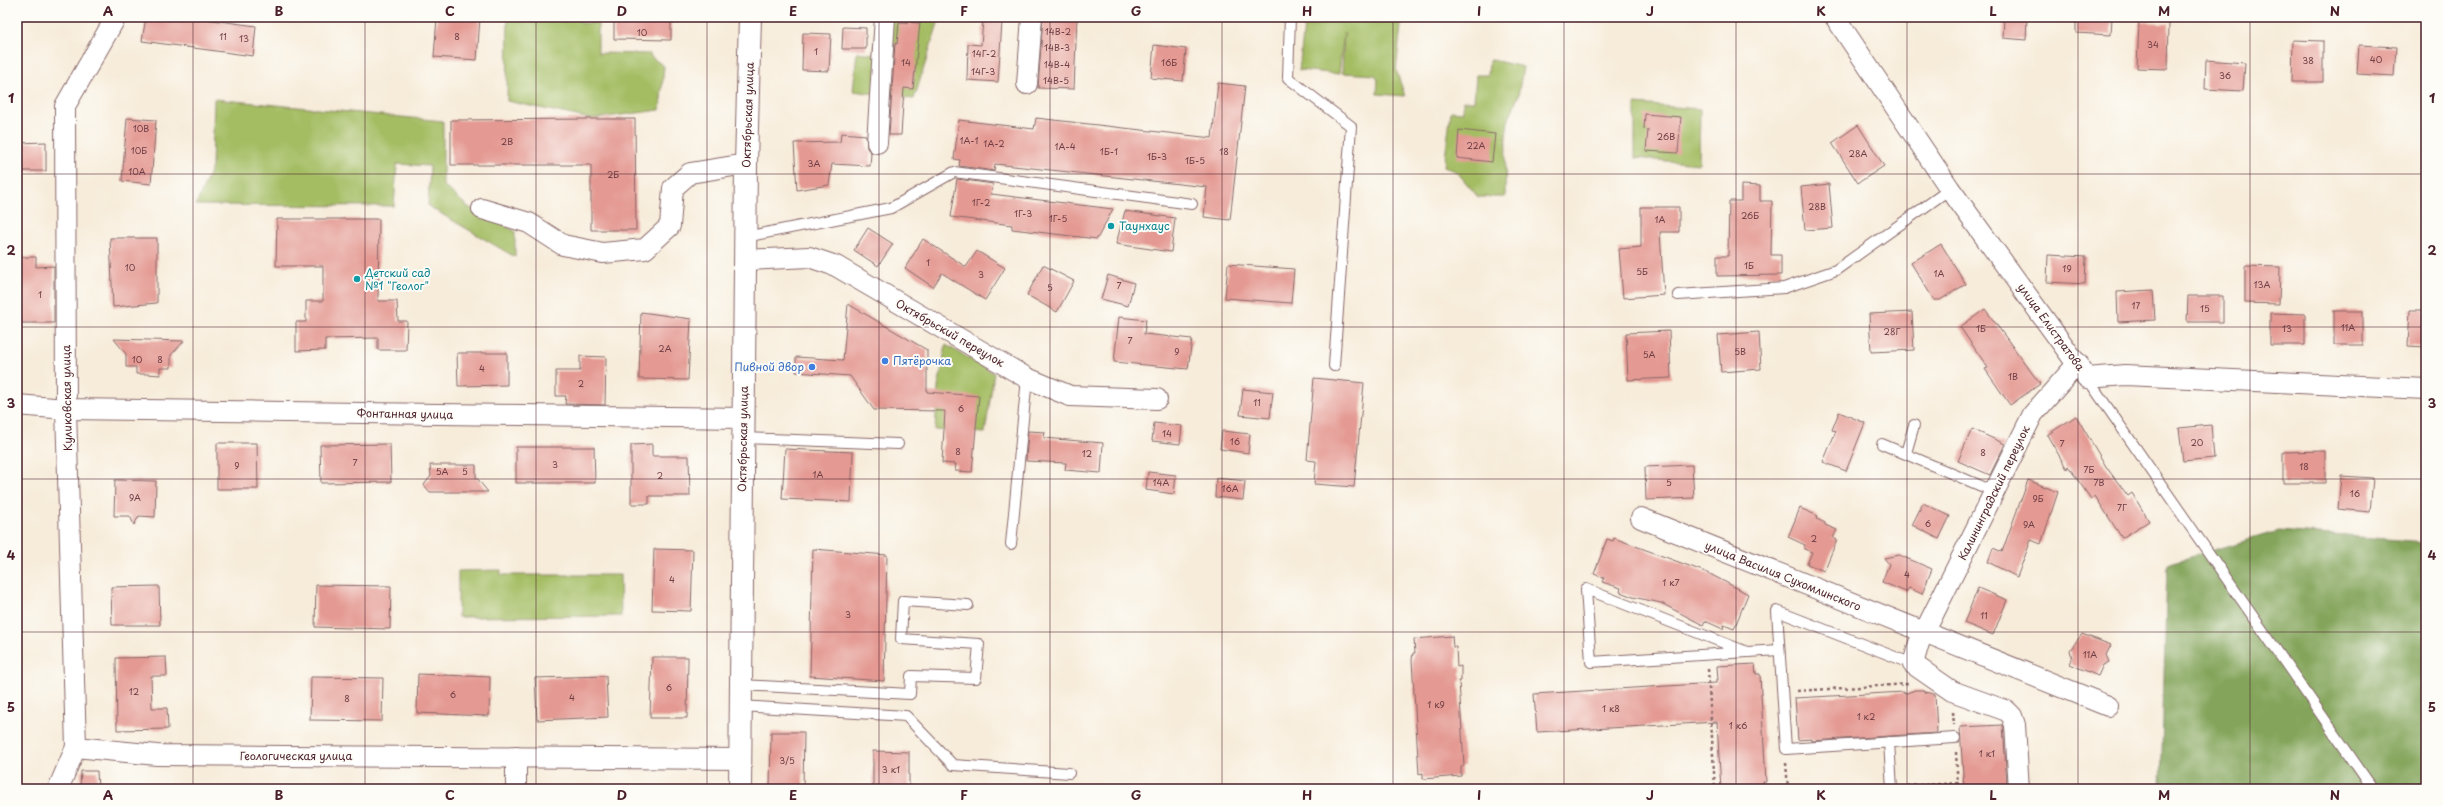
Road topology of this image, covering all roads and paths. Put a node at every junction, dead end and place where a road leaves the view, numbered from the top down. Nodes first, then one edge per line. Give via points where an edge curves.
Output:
1 (116, 17) edge
2 (750, 17) edge
3 (885, 17) edge
4 (1032, 17) edge
5 (1290, 17) edge
6 (1834, 17) edge
7 (1027, 84) dead end
8 (877, 143) dead end
9 (746, 164) junction
10 (1950, 189) junction
11 (1192, 204) dead end
12 (482, 209) dead end
13 (745, 237) junction
14 (745, 260) junction
15 (1678, 295) dead end
16 (1334, 366) dead end
17 (2082, 371) junction
18 (1027, 378) junction
19 (2426, 389) edge
20 (1157, 399) dead end
21 (17, 405) edge
22 (66, 409) junction
23 (1914, 425) dead end
24 (743, 428) junction
25 (898, 444) dead end
26 (1882, 444) dead end
27 (1906, 453) junction
28 (1993, 491) junction
29 (1641, 518) dead end
30 (1011, 544) dead end
31 (968, 605) dead end
32 (1926, 633) junction
33 (1779, 650) junction
34 (1747, 652) junction
35 (1707, 655) junction
36 (1912, 664) junction
37 (1940, 682) junction
38 (1782, 692) junction
39 (741, 696) junction
40 (2108, 706) dead end
41 (1955, 738) dead end
42 (1889, 742) junction
43 (76, 747) junction
44 (1786, 749) junction
45 (516, 757) junction
46 (740, 759) junction
47 (1069, 773) dead end
48 (1958, 783) dead end
49 (1937, 784) dead end
50 (58, 789) edge
51 (516, 789) edge
52 (740, 789) edge
53 (1715, 789) edge
54 (1788, 789) edge
55 (1892, 789) edge
56 (1937, 789) edge
57 (1956, 789) edge
58 (2019, 789) edge
59 (2374, 789) edge

1 - 22 street, Куликовская улица via 65,106
2 - 9 street, Октябрьская улица
3 - 8 street
4 - 7 street
5 - 16 lane via 1288,78 1351,126
6 - 10 street, улица Елистратова
9 - 12 street via 690,173 673,188 670,226 646,250 602,254 563,245 529,223
9 - 13 street, Октябрьская улица
10 - 15 lane via 1836,270 1784,288
10 - 17 street, улица Елистратова
11 - 13 lane via 954,172 890,208
13 - 14 street, Октябрьская улица
14 - 18 street, Октябрьский переулок via 810,257 836,266
14 - 24 street, Октябрьская улица
17 - 19 street, улица Елистратова
17 - 28 street, Калининградский переулок via 2033,414
17 - 59 lane
18 - 20 street, Октябрьский переулок via 1070,396
18 - 30 lane
21 - 22 street, Фонтанная улица
22 - 24 street, Фонтанная улица
22 - 43 street, Куликовская улица
23 - 27 lane
24 - 25 lane
24 - 39 street, Октябрьская улица
26 - 27 lane
27 - 28 lane
28 - 32 street, Калининградский переулок
29 - 32 street, улица Василия Сухомлинского
31 - 39 lane via 904,602 901,640 979,644 976,678 911,676 910,694
32 - 36 street via 1919,643
32 - 40 street, улица Василия Сухомлинского
33 - 34 lane
33 - 36 lane via 1777,611
33 - 38 lane
34 - 35 lane
34 - 35 lane via 1586,589 1590,662
35 - 53 path
36 - 37 street
37 - 38 path
37 - 58 street via 1952,691 2007,711 2012,716 2015,725
38 - 44 lane
39 - 46 street, Октябрьская улица
39 - 47 lane via 906,716 953,765
41 - 42 lane
42 - 44 lane
42 - 55 lane
43 - 45 street, Геологическая улица via 157,755
43 - 50 street, Куликовская улица
44 - 54 path
45 - 46 street, Геологическая улица
45 - 51 street
46 - 52 street, Октябрьская улица
48 - 57 path
49 - 56 path

